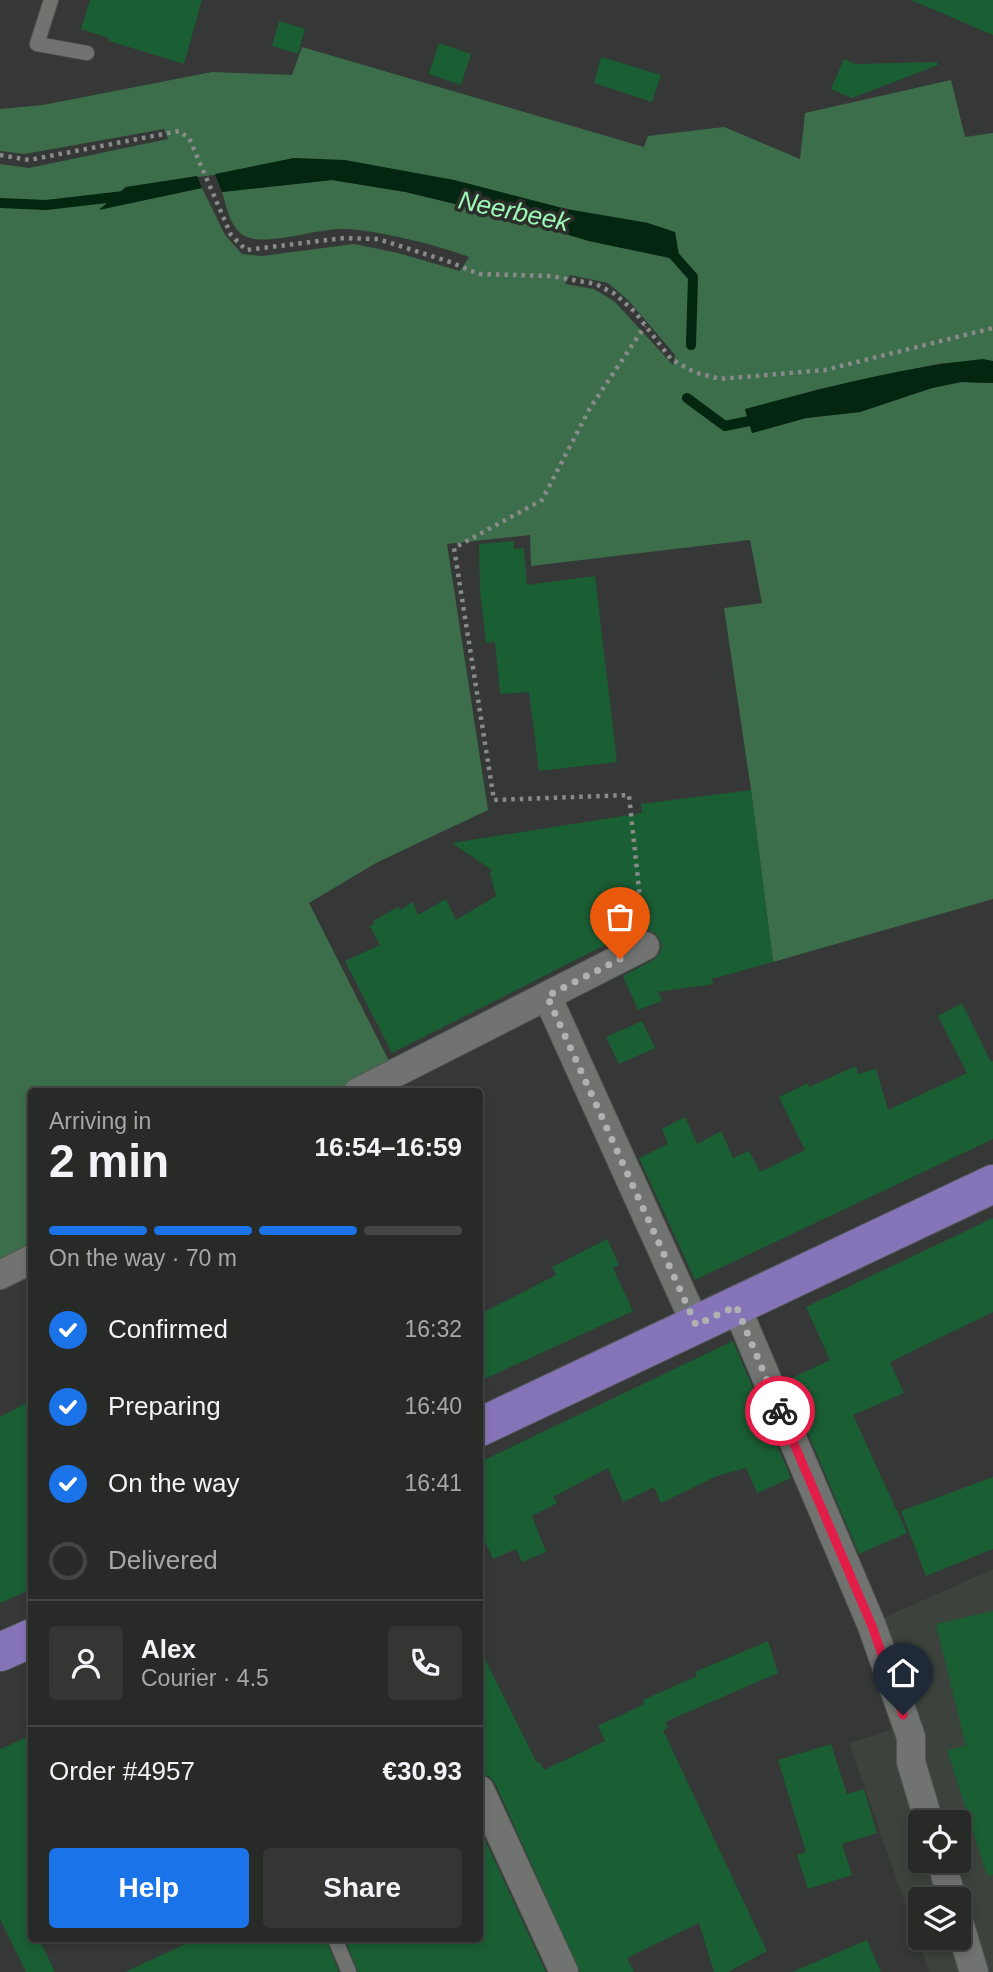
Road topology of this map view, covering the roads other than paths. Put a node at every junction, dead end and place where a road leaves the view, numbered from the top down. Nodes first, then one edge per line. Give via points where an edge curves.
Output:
1 (51, 0) edge
2 (87, 53) dead end
3 (645, 946) road end
4 (547, 996) junction
5 (366, 1088) edge
6 (993, 1184) edge
7 (28, 1261) edge
8 (0, 1275) edge
9 (736, 1306) junction
10 (696, 1325) junction
11 (483, 1426) edge
12 (28, 1640) edge
13 (0, 1652) edge
14 (483, 1796) edge
15 (925, 1810) edge
16 (336, 1942) edge
17 (967, 1950) edge
18 (349, 1972) edge
19 (564, 1972) edge
20 (974, 1972) edge

1 - 2 lane via 37,44
3 - 4 street
4 - 5 street
4 - 10 street
6 - 9 main road
7 - 8 street
9 - 10 main road
9 - 15 street via 872,1626 911,1737 911,1762
10 - 11 main road
12 - 13 main road
14 - 19 street
16 - 18 lane
17 - 20 street

